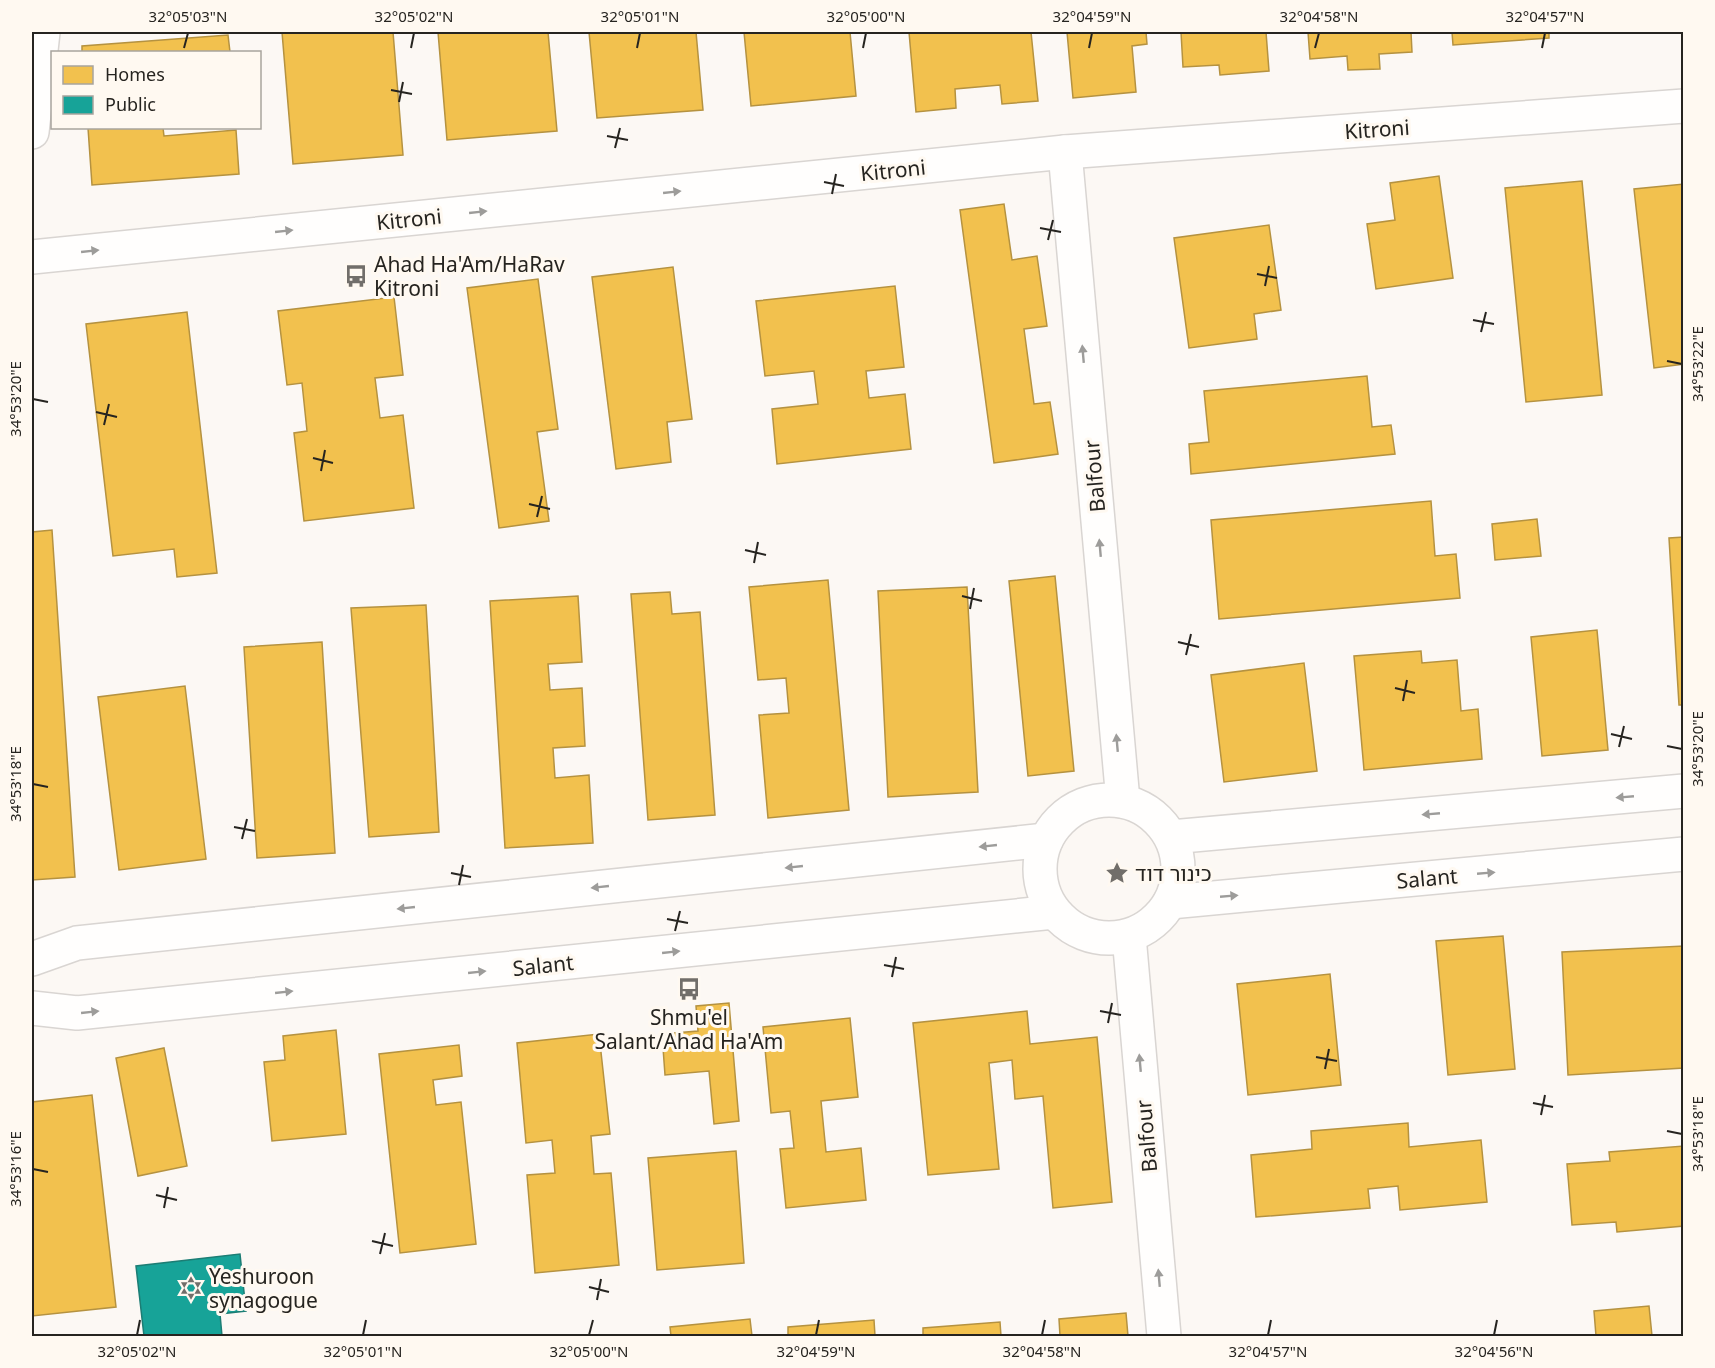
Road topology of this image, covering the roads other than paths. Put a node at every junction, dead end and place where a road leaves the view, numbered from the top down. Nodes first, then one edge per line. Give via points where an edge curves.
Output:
1 (44, 32) edge
2 (1683, 106) edge
3 (32, 132) edge
4 (1065, 152) junction
5 (32, 257) edge
6 (1683, 792) edge
7 (1123, 801) junction
8 (1171, 837) junction
9 (1046, 840) junction
10 (1683, 854) edge
11 (1170, 902) junction
12 (1054, 912) junction
13 (1129, 936) junction
14 (32, 959) edge
15 (32, 1008) edge
16 (1164, 1336) edge

1 - 3 street
2 - 4 street, Kitroni
5 -> 4 street, Kitroni
7 -> 4 street, Balfour
6 -> 8 street
7 - 8 street via 1159,820
7 - 9 street via 1100,800 1077,807 1059,821
8 - 11 street via 1178,858
9 - 12 street via 1040,858 1040,877
9 -> 14 street via 77,943
11 -> 10 street, Salant
11 - 13 street via 1160,917
12 - 13 street via 1069,926 1088,935
15 -> 12 street, Salant via 77,1013
16 -> 13 street, Balfour

